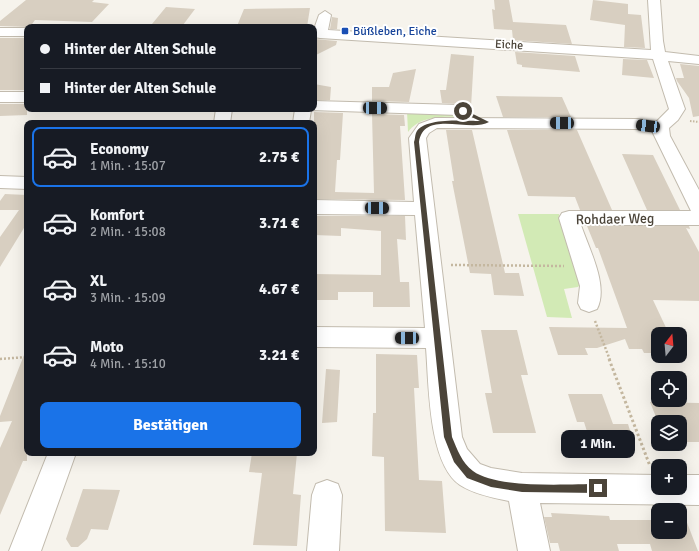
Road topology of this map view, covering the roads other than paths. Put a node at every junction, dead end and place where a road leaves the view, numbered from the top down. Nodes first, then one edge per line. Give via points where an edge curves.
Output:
1 (654, 0) edge
2 (325, 15) dead end
3 (0, 32) edge
4 (24, 32) edge
5 (317, 33) edge
6 (659, 55) junction
7 (699, 60) edge
8 (0, 97) edge
9 (24, 97) edge
10 (317, 106) edge
11 (487, 122) junction
12 (660, 127) junction
13 (0, 182) edge
14 (24, 183) edge
15 (317, 207) edge
16 (699, 208) edge
17 (424, 209) junction
18 (699, 218) edge
19 (589, 303) road end
20 (317, 337) edge
21 (438, 338) junction
22 (61, 456) edge
23 (522, 488) junction
24 (699, 490) edge
25 (327, 495) dead end
26 (25, 551) edge
27 (323, 551) edge
28 (534, 551) edge

1 - 6 street
2 - 5 street, Eiche
3 - 4 street
5 - 6 street, Eiche
6 - 7 street, Eiche
6 - 12 street via 677,109
8 - 9 street
10 - 11 street via 451,109 463,111
11 - 12 street via 637,124
11 - 17 street via 435,123 424,127 418,133
12 - 16 street via 662,136
13 - 14 street
15 - 17 street
17 - 21 street
18 - 19 street, Rohdaer Weg via 569,218 591,286
20 - 21 street
21 - 23 street via 448,437 457,460 470,474 491,483
22 - 26 street
23 - 24 street
23 - 28 street
25 - 27 street

